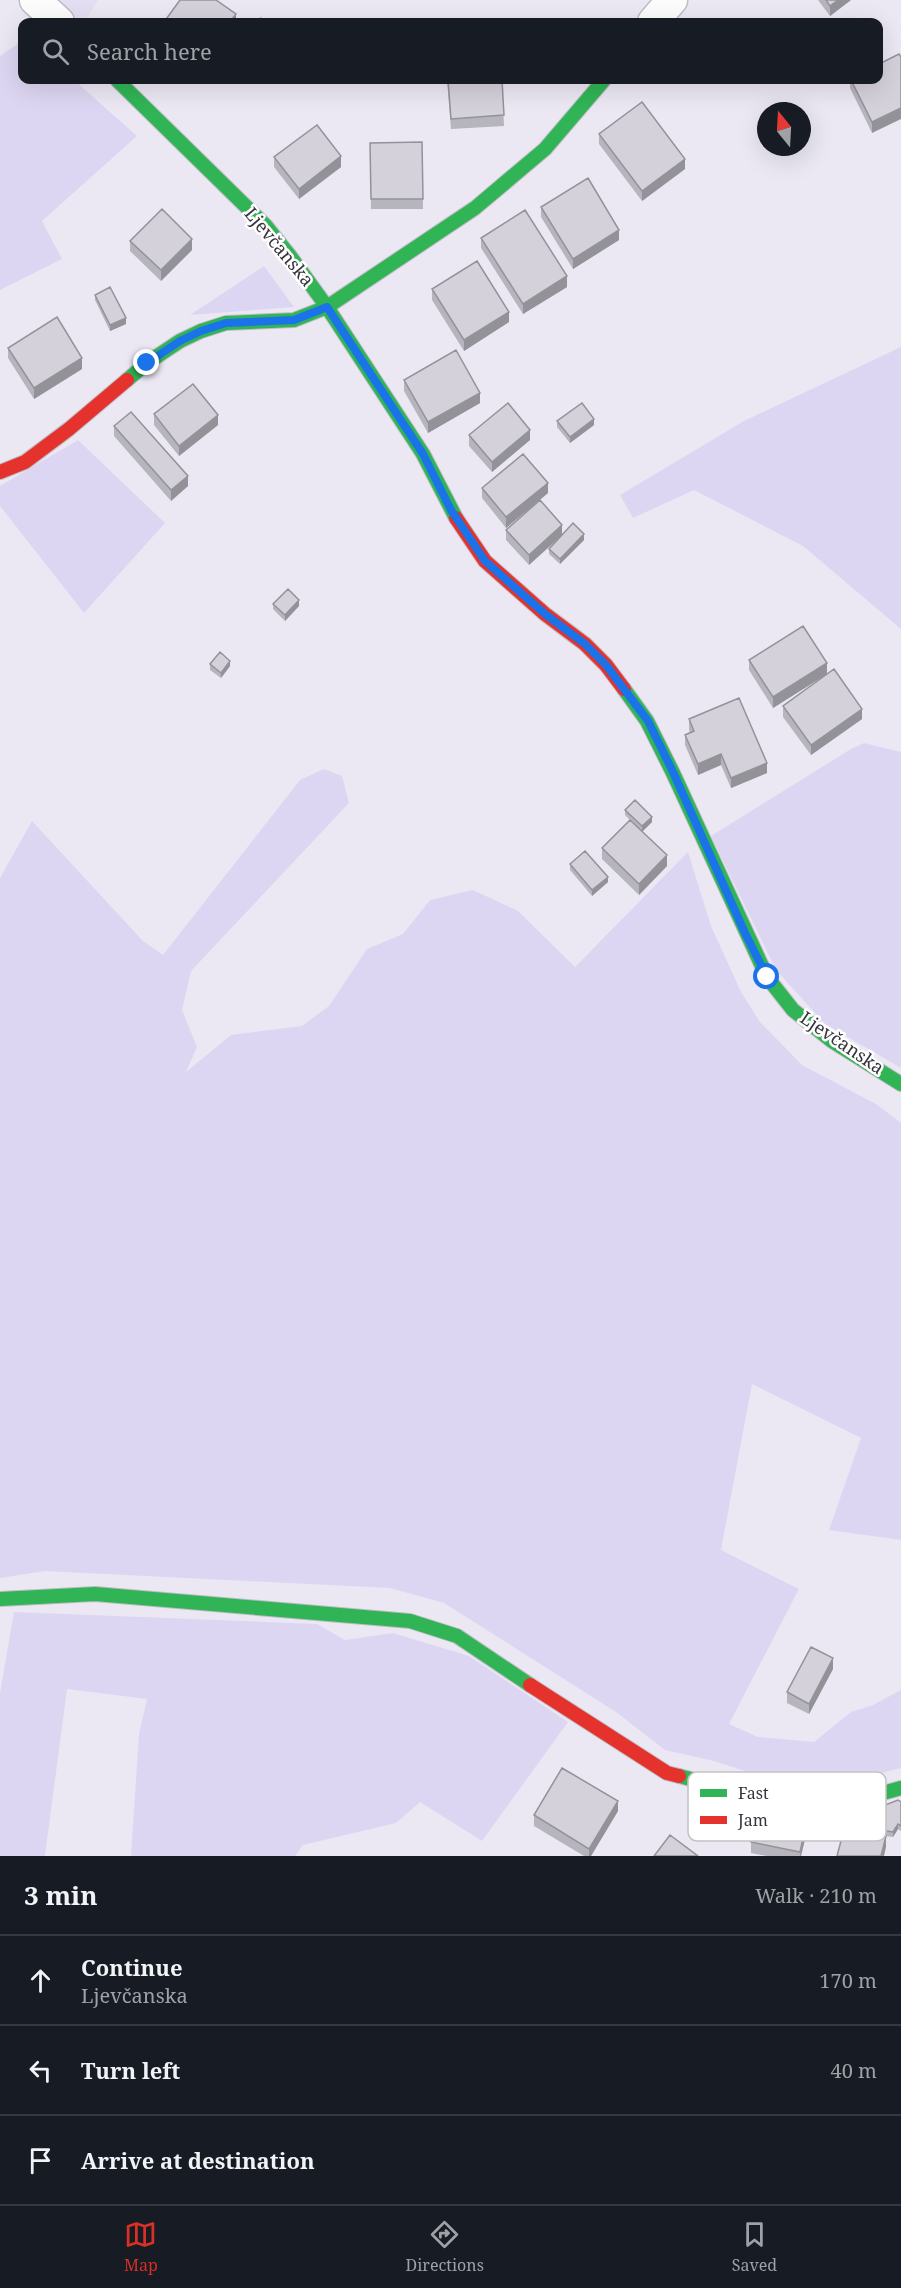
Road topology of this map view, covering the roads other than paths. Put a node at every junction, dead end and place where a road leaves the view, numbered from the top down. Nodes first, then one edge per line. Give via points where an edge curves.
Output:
1 (35, 0) edge
2 (672, 0) edge
3 (55, 18) edge
4 (656, 18) edge
5 (121, 84) edge
6 (601, 84) edge
7 (327, 307) junction
8 (0, 472) edge
9 (901, 1084) edge
10 (0, 1599) edge
11 (688, 1778) edge
12 (901, 1788) edge
13 (886, 1792) edge

1 - 3 street
2 - 4 street
5 - 7 street, Ljevčanska via 266,226
6 - 7 street via 545,149 475,208
7 - 8 street via 294,320 226,323 180,341 25,462
7 - 9 street, Ljevčanska via 423,454 451,510 485,561 585,644 648,721 767,977 793,1010 832,1041
10 - 11 street via 95,1594 410,1621 457,1636 667,1773
12 - 13 street

